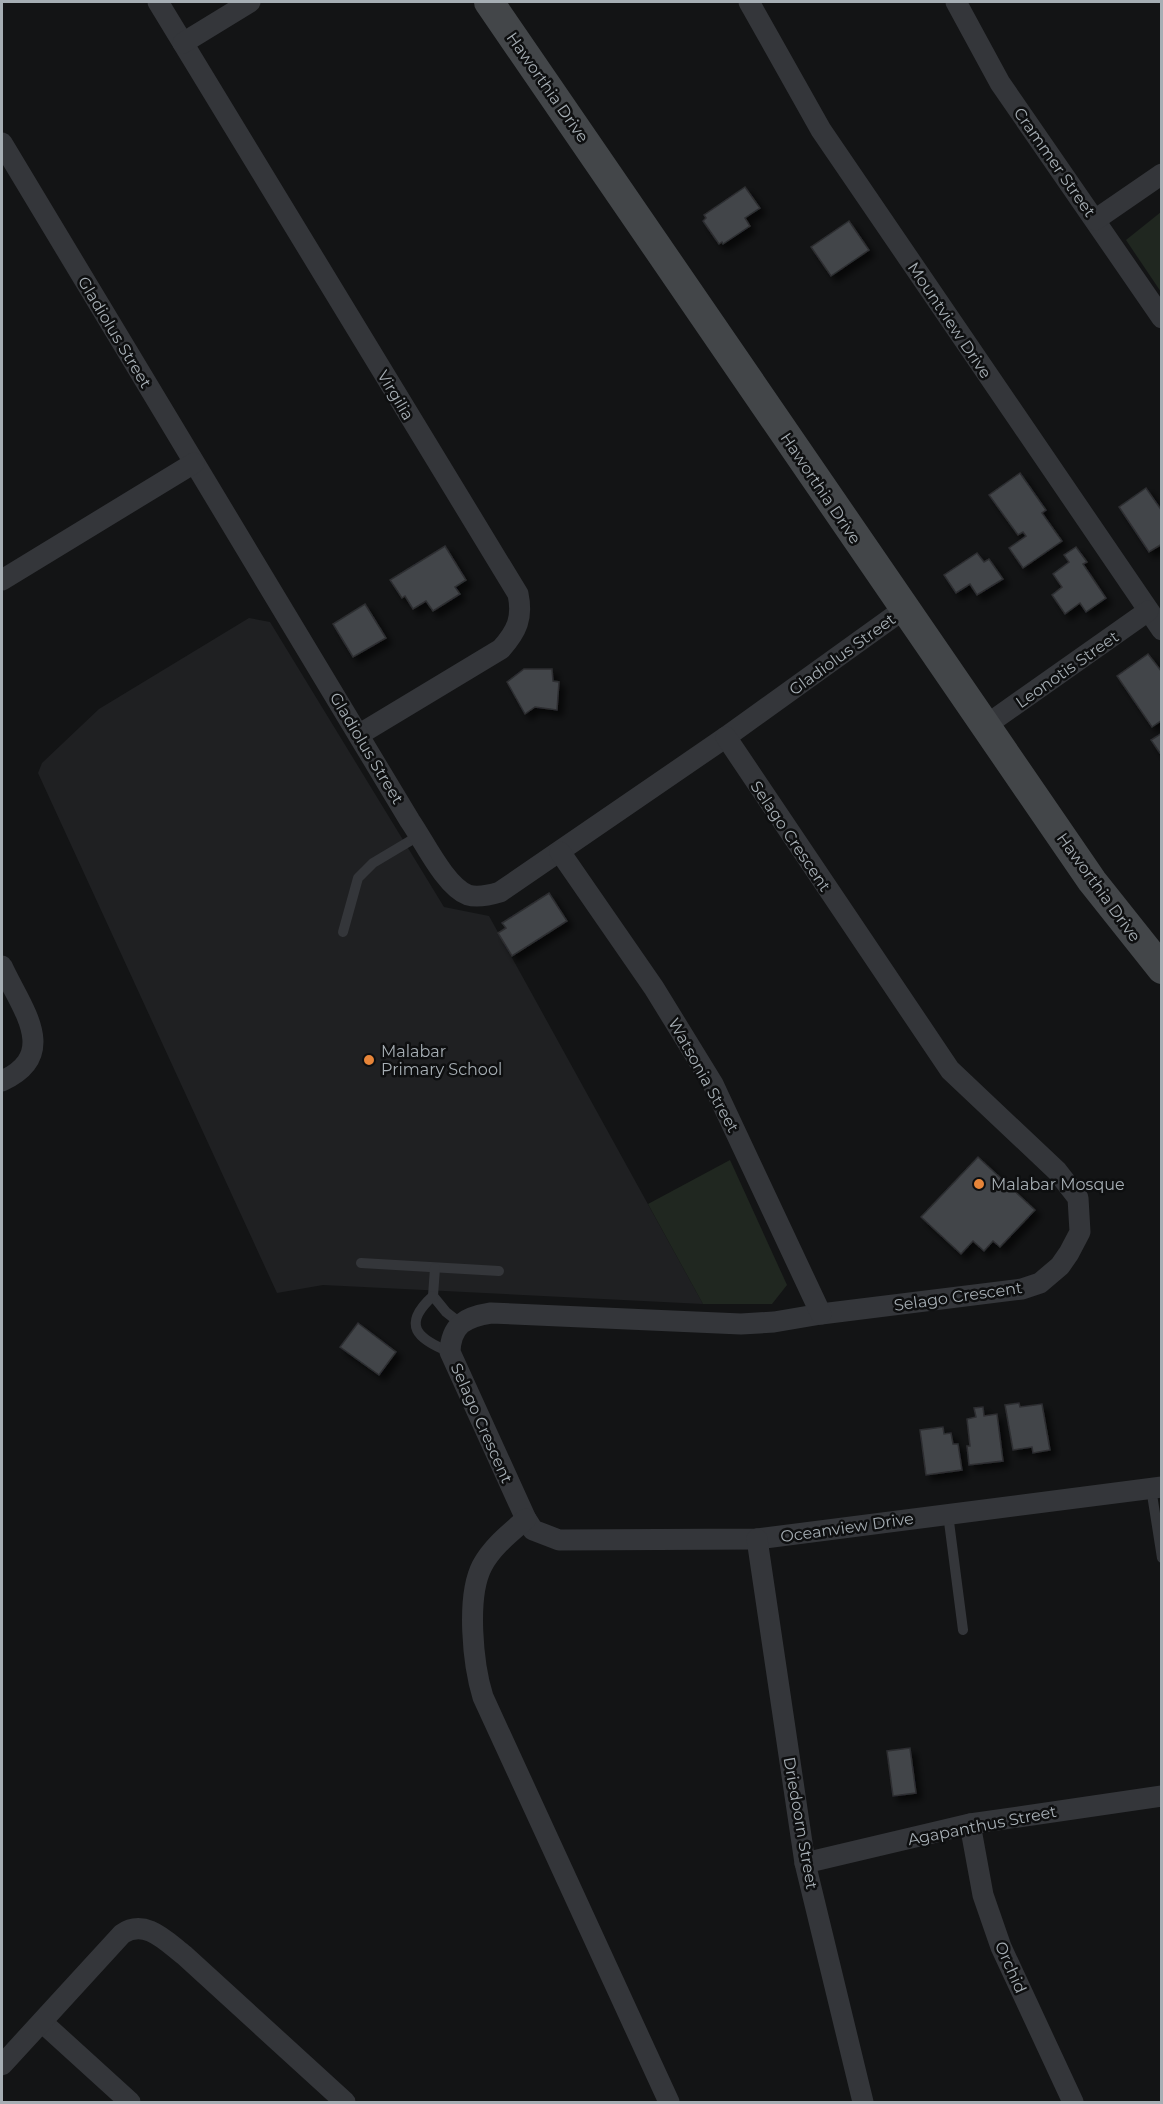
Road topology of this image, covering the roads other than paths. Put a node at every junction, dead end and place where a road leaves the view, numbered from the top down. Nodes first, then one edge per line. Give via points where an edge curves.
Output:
1 (158, 2) edge
2 (250, 2) edge
3 (489, 2) edge
4 (749, 2) edge
5 (956, 2) edge
6 (183, 43) junction
7 (2, 143) edge
8 (1161, 174) edge
9 (1095, 220) junction
10 (1161, 318) edge
11 (194, 462) junction
12 (2, 580) edge
13 (904, 609) junction
14 (1148, 611) junction
15 (1161, 630) edge
16 (985, 726) junction
17 (360, 734) junction
18 (726, 737) junction
19 (420, 835) junction
20 (560, 852) junction
21 (343, 933) dead end
22 (2, 966) edge
23 (1161, 969) edge
24 (2, 1081) edge
25 (361, 1263) dead end
26 (435, 1268) junction
27 (499, 1272) dead end
28 (433, 1296) junction
29 (821, 1314) junction
30 (460, 1323) junction
31 (450, 1352) junction
32 (1156, 1487) edge
33 (948, 1514) junction
34 (530, 1524) junction
35 (757, 1539) junction
36 (1161, 1558) edge
37 (963, 1630) dead end
38 (1161, 1796) edge
39 (970, 1824) junction
40 (805, 1863) junction
41 (42, 2022) junction
42 (2, 2065) edge
43 (130, 2103) edge
44 (345, 2103) edge
45 (669, 2103) edge
46 (863, 2103) edge
47 (1073, 2103) edge

1 - 6 street, Virgilia
2 - 6 street
3 - 13 street, Haworthia Drive
4 - 14 street, Mountview Drive via 821,129
5 - 9 street, Crammer Street via 1000,83
6 - 17 street, Virgilia via 518,594 518,627 501,649
7 - 11 street, Gladiolus Street
8 - 9 street
9 - 10 street, Crammer Street
11 - 12 street
11 - 17 street, Gladiolus Street
13 - 16 street, Haworthia Drive
13 - 18 street, Gladiolus Street
14 - 15 street, Mountview Drive
14 - 16 street, Leonotis Street
16 - 23 street, Haworthia Drive via 1092,880
17 - 19 street, Gladiolus Street
18 - 20 street, Gladiolus Street
18 - 29 street, Selago Crescent via 950,1070 1057,1171 1078,1198 1080,1232 1060,1266 1040,1283 1022,1289
19 - 20 street, Gladiolus Street via 449,880 469,895 500,892
19 - 21 lane via 373,863 358,878
20 - 29 street, Watsonia Street via 654,988 713,1084
22 - 24 street via 31,1028 34,1046 25,1066
25 - 26 lane
26 - 27 lane
26 - 28 lane
28 - 30 lane
28 - 31 lane via 419,1311 415,1330 423,1339
29 - 30 street, Selago Crescent via 741,1324 491,1313 473,1315
30 - 31 street, Selago Crescent via 450,1340
31 - 34 street, Selago Crescent
32 - 33 street, Oceanview Drive
32 - 36 lane
33 - 35 street, Oceanview Drive
33 - 37 lane
34 - 35 street, Oceanview Drive via 559,1540
34 - 45 street via 494,1549 477,1579 476,1674 488,1708
35 - 40 street, Driedoorn Street
38 - 39 street, Agapanthus Street
39 - 40 street, Agapanthus Street
39 - 47 street, Orchid via 983,1895 1001,1947
40 - 46 street, Driedoorn Street
41 - 42 street
41 - 43 street
41 - 44 street via 122,1934 145,1929 158,1934 184,1955

